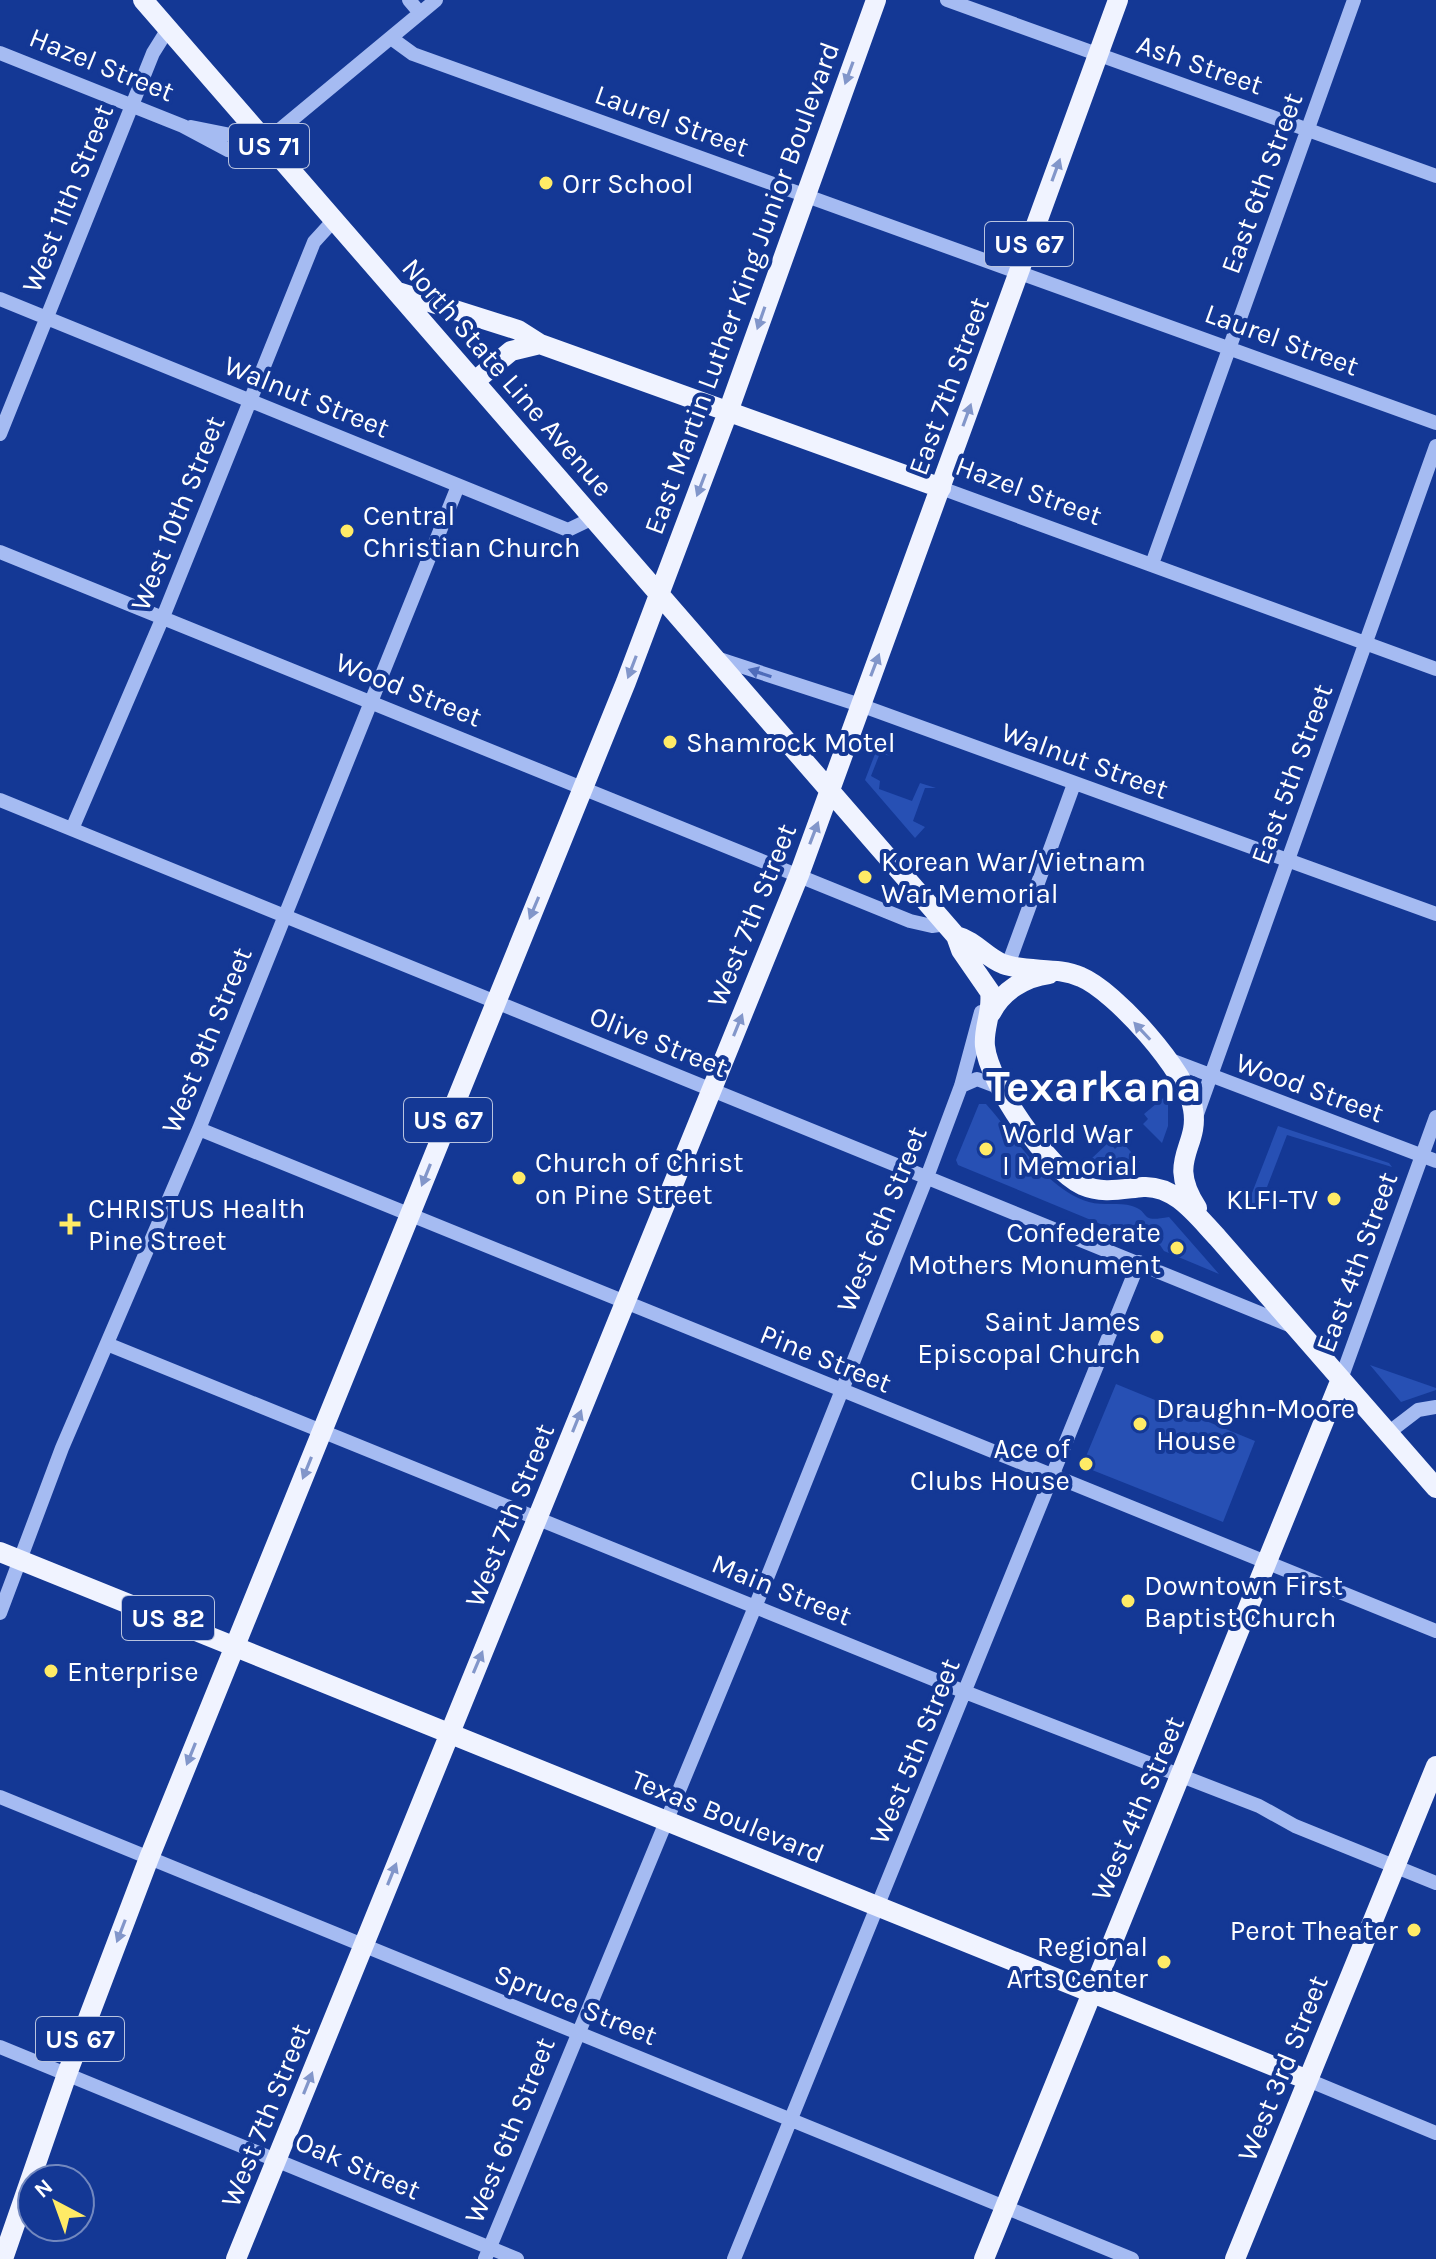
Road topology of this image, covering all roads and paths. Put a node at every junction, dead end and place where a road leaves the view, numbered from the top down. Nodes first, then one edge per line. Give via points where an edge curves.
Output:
1 (143, 0) edge
2 (409, 0) edge
3 (436, 0) edge
4 (876, 0) edge
5 (947, 0) edge
6 (1118, 0) edge
7 (1354, 0) edge
8 (420, 13) junction
9 (168, 29) junction
10 (391, 38) junction
11 (0, 53) edge
12 (1099, 55) junction
13 (133, 107) junction
14 (1308, 129) junction
15 (265, 142) junction
16 (1436, 176) edge
17 (805, 195) junction
18 (334, 220) junction
19 (1019, 271) junction
20 (397, 291) junction
21 (0, 299) edge
22 (46, 318) junction
23 (540, 344) junction
24 (1229, 347) junction
25 (475, 381) junction
26 (251, 402) junction
27 (728, 412) junction
28 (1436, 423) edge
29 (0, 434) edge
30 (1436, 446) edge
31 (458, 486) junction
32 (941, 488) junction
33 (593, 518) junction
34 (0, 552) edge
35 (1152, 564) junction
36 (659, 594) junction
37 (163, 617) junction
38 (1365, 644) junction
39 (714, 658) junction
40 (1436, 669) edge
41 (372, 703) junction
42 (860, 705) junction
43 (1074, 784) junction
44 (584, 787) junction
45 (830, 791) junction
46 (0, 800) edge
47 (72, 829) junction
48 (1287, 860) junction
49 (799, 875) junction
50 (1436, 914) edge
51 (284, 917) junction
52 (951, 930) junction
53 (1008, 965) junction
54 (1069, 973) junction
55 (983, 976) junction
56 (495, 1001) junction
57 (991, 1013) junction
58 (1168, 1059) junction
59 (1209, 1077) junction
60 (961, 1086) junction
61 (998, 1087) junction
62 (711, 1091) junction
63 (1436, 1117) edge
64 (1195, 1120) junction
65 (199, 1129) junction
66 (1183, 1154) junction
67 (1429, 1158) edge
68 (927, 1177) junction
69 (1144, 1187) junction
70 (410, 1215) junction
71 (1217, 1237) junction
72 (1139, 1262) junction
73 (625, 1304) junction
74 (1298, 1329) junction
75 (107, 1344) junction
76 (1341, 1379) junction
77 (842, 1392) junction
78 (1436, 1407) edge
79 (322, 1430) junction
80 (1388, 1433) junction
81 (1053, 1477) junction
82 (1436, 1488) edge
83 (538, 1518) junction
84 (0, 1552) edge
85 (20, 1560) junction
86 (1267, 1563) junction
87 (755, 1606) junction
88 (0, 1613) edge
89 (1436, 1631) edge
90 (235, 1644) junction
91 (965, 1692) junction
92 (448, 1734) junction
93 (1436, 1766) edge
94 (1181, 1776) junction
95 (0, 1797) edge
96 (665, 1821) junction
97 (149, 1858) junction
98 (1394, 1867) junction
99 (1436, 1883) edge
100 (878, 1907) junction
101 (363, 1946) junction
102 (1091, 1992) junction
103 (577, 2032) junction
104 (0, 2047) edge
105 (67, 2074) junction
106 (1308, 2080) junction
107 (792, 2121) junction
108 (1436, 2133) edge
109 (277, 2159) junction
110 (1005, 2207) junction
111 (487, 2254) edge
112 (3, 2259) edge
113 (236, 2259) edge
114 (517, 2259) edge
115 (734, 2259) edge
116 (984, 2259) edge
117 (1132, 2259) edge
118 (1235, 2259) edge

1 - 9 main road, North State Line Avenue / US 71
2 - 8 street
3 - 8 street
4 -> 17 main road, East Martin Luther King Junior Boulevard / US 67
5 - 12 street, Ash Street
6 - 12 main road, East 7th Street / US 67
7 - 14 street, East 6th Street
8 - 10 street
9 - 13 street, West 11th Street
9 - 15 main road, North State Line Avenue / US 71
10 - 15 street
10 - 17 street, Laurel Street via 413,54
11 - 13 street, Hazel Street
12 - 14 street, Ash Street
19 -> 12 main road, East 7th Street / US 67
13 - 15 street, Hazel Street via 240,154
13 - 22 street, West 11th Street
14 - 16 street, Ash Street
14 - 24 street, East 6th Street
15 - 18 main road, North State Line Avenue / US 71
17 - 19 street, Laurel Street
17 -> 27 main road, East Martin Luther King Junior Boulevard / US 67
18 - 20 main road, North State Line Avenue / US 71
18 - 26 street, West 10th Street via 314,242
19 - 24 street, Laurel Street
32 -> 19 main road, East 7th Street / US 67
20 - 23 main road, Hazel Street via 518,330
20 - 25 main road, North State Line Avenue
21 - 22 street, Walnut Street
22 - 26 street, Walnut Street
22 - 29 street, West 11th Street
23 - 25 main road via 511,351
23 - 27 main road, Hazel Street
24 - 28 street, Laurel Street
24 - 35 street, East 6th Street
25 - 33 main road, North State Line Avenue
26 - 31 street, Walnut Street
26 - 37 street, West 10th Street
27 - 32 main road, Hazel Street
27 -> 36 main road, East Martin Luther King Junior Boulevard / US 67
30 - 38 street, East 5th Street
31 - 33 street, Walnut Street via 568,530
31 - 41 street, West 9th Street
32 - 35 street, Hazel Street
42 -> 32 main road, East 7th Street / US 67
33 - 36 main road, North State Line Avenue
34 - 37 street, Wood Street
35 - 38 street, Hazel Street
36 - 39 main road, North State Line Avenue
36 -> 44 main road, US 67
37 - 41 street, Wood Street
37 - 47 street, West 10th Street
38 - 40 street, Hazel Street
38 - 48 street, East 5th Street
42 -> 39 street, Walnut Street
39 - 45 main road, North State Line Avenue
41 - 44 street, Wood Street
41 - 51 street, West 9th Street
42 - 43 street, Walnut Street
42 - 45 main road, East 7th Street / US 67
43 - 48 street, Walnut Street
43 - 53 street
44 - 49 street, Wood Street
44 -> 56 main road, US 67
49 -> 45 main road, West 7th Street / US 67
45 - 52 main road, North State Line Avenue
46 - 47 street, Olive Street
47 - 51 street, Olive Street
48 - 50 street, Walnut Street
48 - 59 street, East 5th Street
49 - 52 street, Wood Street via 910,921
62 -> 49 main road, West 7th Street / US 67
51 - 56 street, Olive Street
51 - 65 street, West 9th Street
52 - 53 main road, North State Line Avenue
52 - 55 main road, North State Line Avenue
53 - 54 main road, North State Line Avenue
54 - 57 main road via 1045,974 1018,984
58 -> 54 main road, North State Line Avenue via 1093,984
55 - 57 main road, North State Line Avenue
55 - 60 street, West 6th Street via 983,1003
56 - 62 street, Olive Street
56 -> 70 main road, US 67
57 - 61 main road, North State Line Avenue via 985,1045
58 - 59 street, Wood Street
58 - 64 main road, North State Line Avenue via 1190,1094
59 - 64 street, East 5th Street
59 - 67 street, Wood Street
60 - 61 street via 977,1079
60 - 68 street, West 6th Street
61 - 69 main road, North State Line Avenue via 1013,1112 1075,1180 1105,1191
62 - 68 street, Olive Street
62 - 73 main road, West 7th Street / US 67
63 - 67 street, East 4th Street
64 - 66 main road, North State Line Avenue
65 - 70 street, Pine Street
65 - 75 street, West 9th Street
66 - 69 main road
66 - 71 main road, North State Line Avenue via 1189,1194
67 - 76 street, East 4th Street
68 - 72 street, Olive Street
68 - 77 street, West 6th Street
69 - 71 main road, North State Line Avenue via 1176,1196
70 - 73 street, Pine Street
70 - 79 main road, US 67
71 - 74 main road, North State Line Avenue
72 - 74 street, Olive Street
72 - 81 street, West 5th Street
73 - 77 street, Pine Street
83 -> 73 main road, West 7th Street / US 67
74 - 76 main road, North State Line Avenue
75 - 79 street, Main Street
75 - 85 street, West 9th Street
76 - 80 main road, North State Line Avenue
76 - 86 main road, West 4th Street
77 - 81 street, Pine Street
77 - 87 street, West 6th Street
78 - 80 street via 1418,1410
79 - 83 street, Main Street
79 -> 90 main road, US 67
80 - 82 main road, North State Line Avenue
81 - 86 street, Pine Street
81 - 91 street, West 5th Street
83 - 87 street, Main Street
92 -> 83 main road, West 7th Street / US 67
84 - 85 main road, Texas Boulevard / US 82
85 - 88 street, West 9th Street
85 - 90 main road, Texas Boulevard / US 82
86 - 89 street, Pine Street
86 - 94 main road, West 4th Street
87 - 91 street, Main Street
87 - 96 street, West 6th Street
90 - 92 main road, Texas Boulevard / US 82
90 -> 97 main road, US 67
91 - 94 street, Main Street
91 - 100 street, West 5th Street
92 - 96 main road, Texas Boulevard
101 -> 92 main road, West 7th Street / US 67
93 - 98 main road, West 3rd Street
94 - 98 street, Main Street
94 - 102 main road, West 4th Street
95 - 97 street, Spruce Street
96 - 100 main road, Texas Boulevard
96 - 103 street, West 6th Street
97 - 101 street, Spruce Street
97 -> 105 main road, US 67
98 - 99 street, Main Street
98 - 106 main road, West 3rd Street
100 - 102 main road, Texas Boulevard
100 - 107 street, West 5th Street
101 - 103 street, Spruce Street
109 -> 101 main road, West 7th Street / US 67
102 - 106 main road, Texas Boulevard
102 - 110 main road, West 4th Street
103 - 107 street, Spruce Street
103 - 111 street, West 6th Street
104 - 105 street, Oak Street
105 - 109 street, Oak Street
105 - 112 main road, US 67
106 - 108 street, Texas Boulevard
106 - 118 main road, West 3rd Street
107 - 110 street, Spruce Street
107 - 115 street, West 5th Street
109 - 111 street, Oak Street
109 - 113 main road, West 7th Street / US 67
110 - 116 main road, West 4th Street
110 - 117 street, Spruce Street
111 - 114 street, Oak Street

